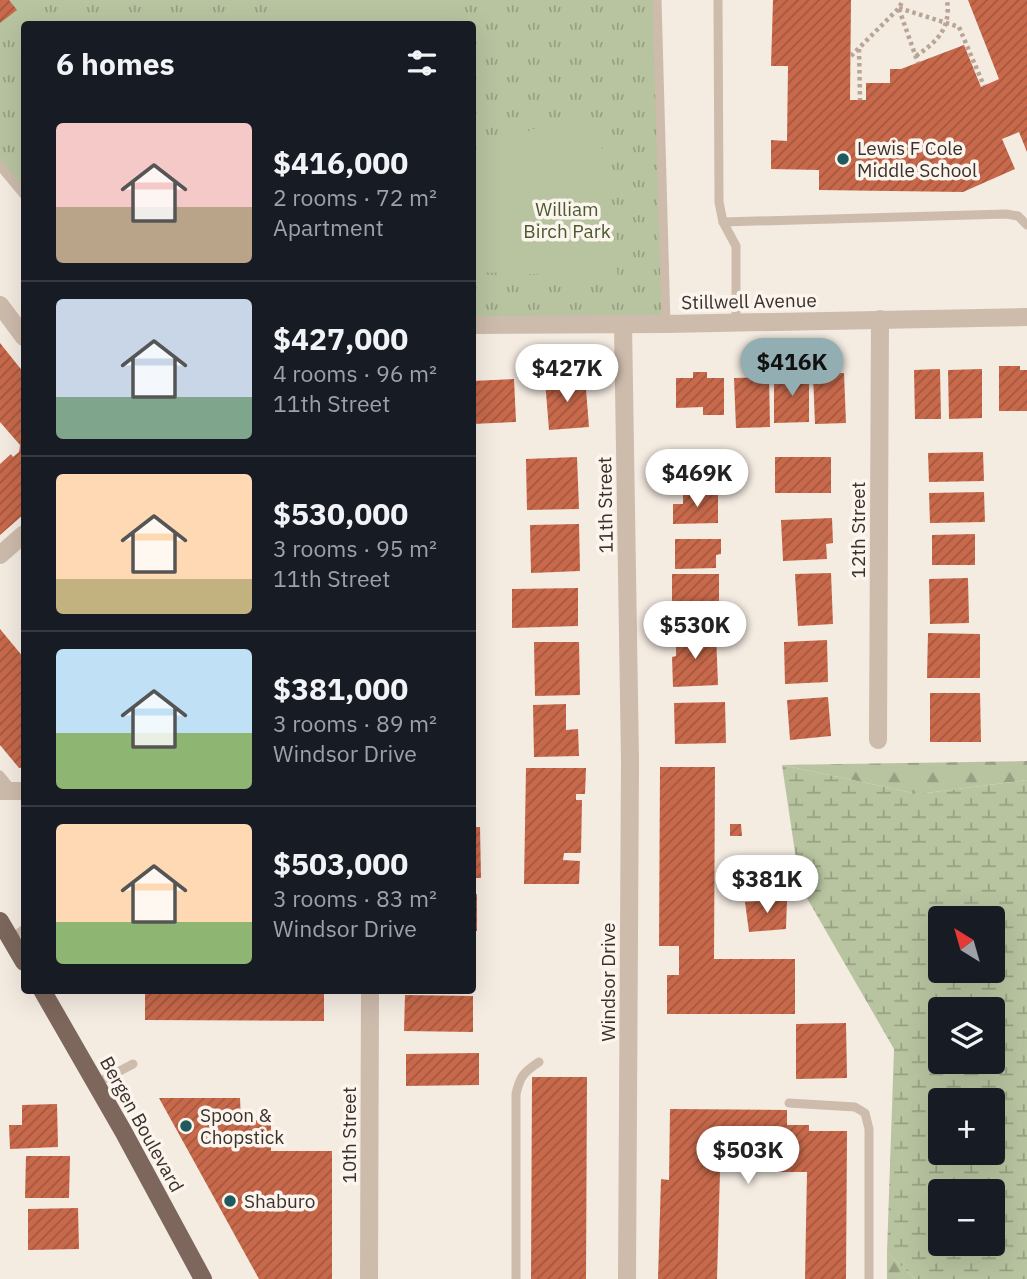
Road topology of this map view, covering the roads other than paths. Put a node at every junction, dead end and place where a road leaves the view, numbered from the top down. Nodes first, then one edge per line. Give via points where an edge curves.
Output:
1 (657, 0) edge
2 (718, 0) edge
3 (0, 166) edge
4 (21, 191) edge
5 (723, 222) junction
6 (1027, 225) edge
7 (0, 306) edge
8 (1027, 317) edge
9 (880, 320) junction
10 (736, 322) junction
11 (476, 324) edge
12 (623, 324) junction
13 (666, 324) junction
14 (21, 333) edge
15 (21, 537) edge
16 (0, 555) edge
17 (629, 685) joint
18 (878, 740) dead end
19 (0, 775) edge
20 (12, 791) edge
21 (0, 921) edge
22 (18, 934) edge
23 (44, 994) edge
24 (370, 994) edge
25 (539, 1062) dead end
26 (133, 1064) dead end
27 (97, 1083) junction
28 (789, 1103) dead end
29 (203, 1279) edge
30 (369, 1279) edge
31 (516, 1279) edge
32 (627, 1279) edge
33 (869, 1279) edge

1 - 13 lane
2 - 5 lane via 719,202
3 - 4 lane
5 - 6 lane via 1006,214 1018,216
5 - 10 lane via 736,246
7 - 14 street
8 - 9 street, Stillwell Avenue
9 - 10 street, Stillwell Avenue
9 - 18 street, 12th Street
10 - 13 street, Stillwell Avenue
11 - 12 street, Stillwell Avenue
12 - 13 street, Stillwell Avenue
12 - 17 street, 11th Street
15 - 16 street
17 - 32 street, Windsor Drive
19 - 20 lane
21 - 22 main road
23 - 27 main road, Bergen Boulevard
24 - 30 street, 10th Street
25 - 31 lane via 519,1078 516,1094
26 - 27 lane
27 - 29 main road, Bergen Boulevard
28 - 33 lane via 855,1107 866,1114

